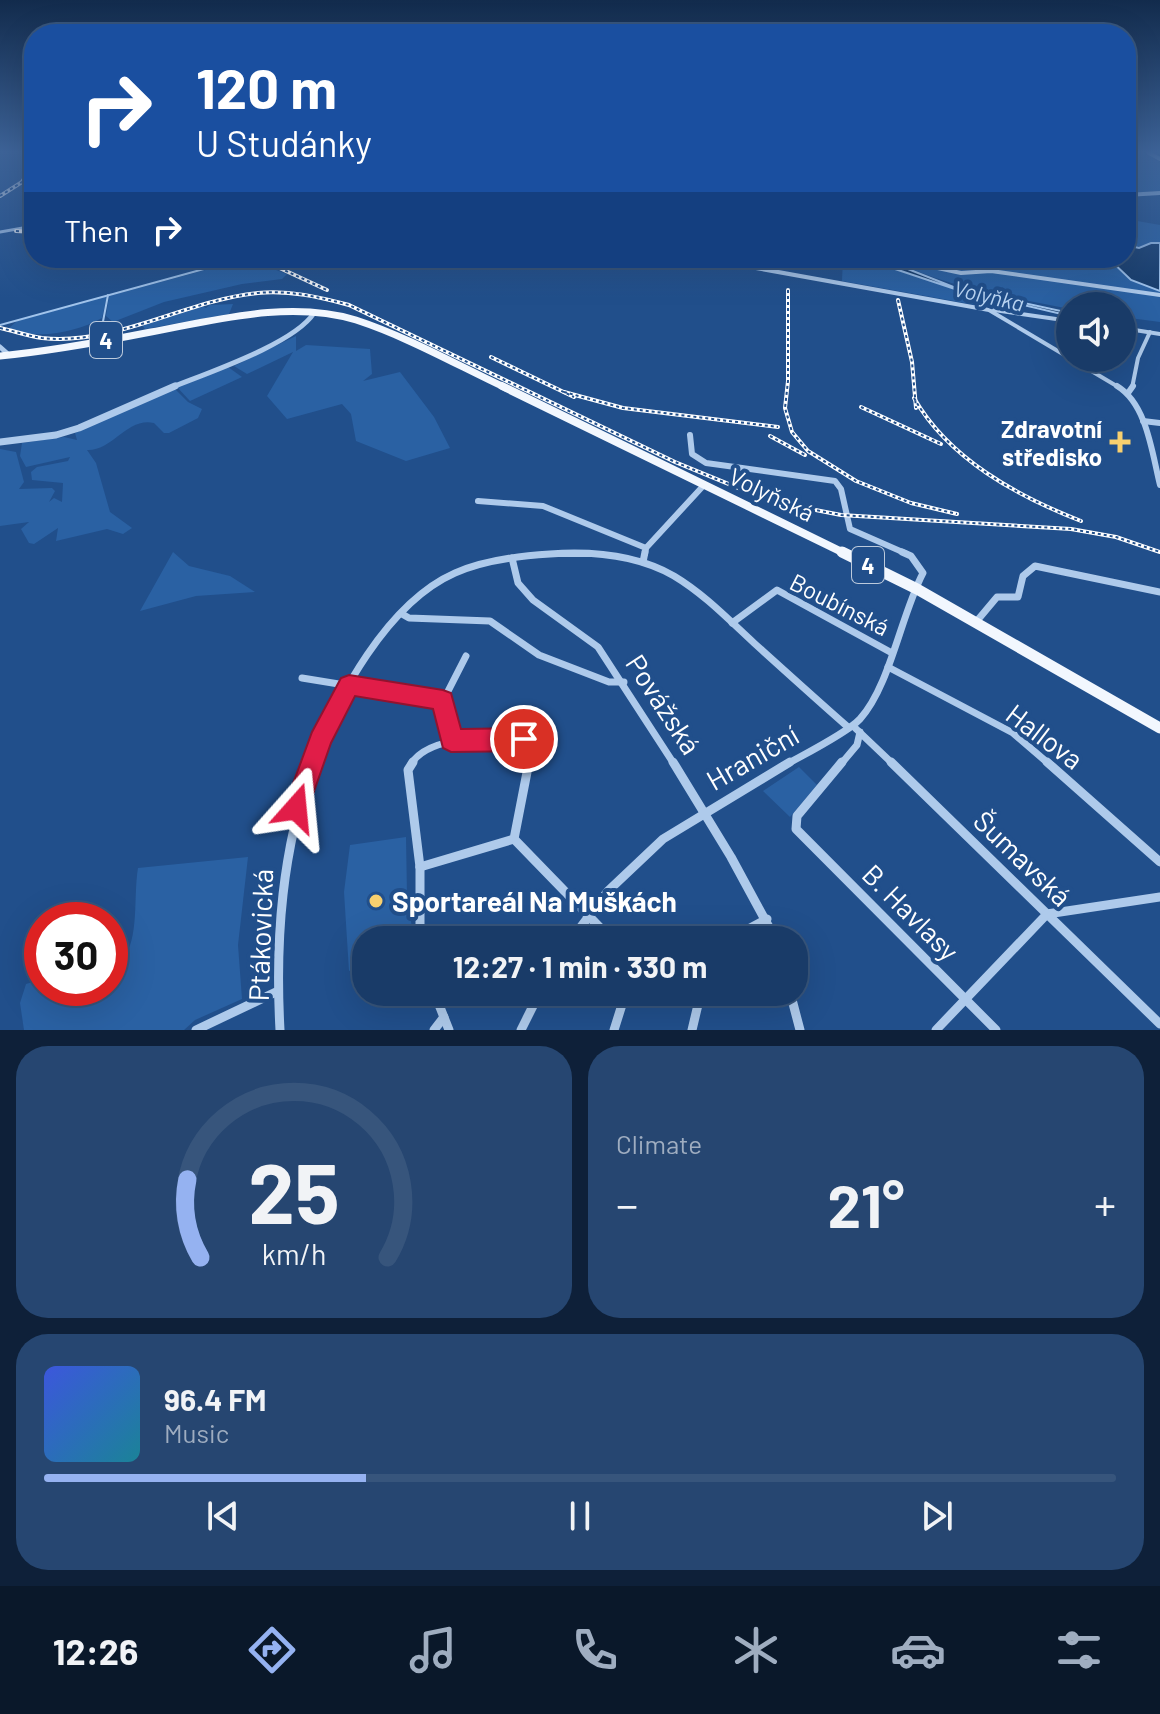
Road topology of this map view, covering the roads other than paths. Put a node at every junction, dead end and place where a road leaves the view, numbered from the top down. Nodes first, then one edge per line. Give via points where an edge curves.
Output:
1 (24, 228) edge
2 (0, 232) edge
3 (756, 268) edge
4 (935, 268) edge
5 (1160, 295) edge
6 (989, 310) junction
7 (314, 313) junction
8 (1056, 319) edge
9 (1136, 330) edge
10 (1150, 332) junction
11 (1160, 334) edge
12 (0, 347) edge
13 (4, 356) edge
14 (1128, 393) junction
15 (1143, 421) junction
16 (1160, 423) edge
17 (690, 435) dead end
18 (0, 443) edge
19 (704, 485) junction
20 (1160, 485) edge
21 (478, 501) dead end
22 (646, 548) junction
23 (512, 558) junction
24 (643, 562) junction
25 (917, 589) junction
26 (1160, 592) edge
27 (402, 614) junction
28 (976, 622) junction
29 (732, 623) junction
30 (892, 653) junction
31 (466, 656) dead end
32 (888, 667) junction
33 (302, 678) dead end
34 (624, 682) junction
35 (349, 685) junction
36 (443, 701) junction
37 (1160, 728) edge
38 (854, 729) junction
39 (451, 740) junction
40 (704, 813) junction
41 (795, 825) joint
42 (514, 839) junction
43 (1160, 862) edge
44 (420, 867) junction
45 (1160, 897) edge
46 (1047, 914) junction
47 (588, 915) junction
48 (767, 919) junction
49 (420, 926) edge
50 (581, 926) edge
51 (599, 926) edge
52 (754, 926) edge
53 (770, 926) edge
54 (278, 991) junction
55 (965, 999) junction
56 (440, 1006) edge
57 (533, 1006) edge
58 (622, 1006) edge
59 (698, 1006) edge
60 (794, 1006) edge
61 (444, 1017) junction
62 (1160, 1024) edge
63 (196, 1030) edge
64 (280, 1030) edge
65 (434, 1030) edge
66 (449, 1030) edge
67 (521, 1030) edge
68 (614, 1030) edge
69 (692, 1030) edge
70 (800, 1030) edge
71 (936, 1030) edge
72 (996, 1030) edge

1 - 2 street
3 - 6 street
4 - 5 street
6 - 8 street
6 - 14 street
7 - 13 main road, 4 via 239,315
7 - 18 street via 280,341 79,428
7 - 19 main road, Volyňská / 4 via 393,334
9 - 10 street
10 - 11 street
10 - 14 street
12 - 13 street
14 - 15 street
15 - 16 street
15 - 20 street
17 - 25 street via 692,454 706,463 835,481 852,530 920,565
19 - 22 street
19 - 25 main road, Volyňská / 4
21 - 22 street via 543,506
22 - 24 street
23 - 24 street, Šumavská via 599,553
23 - 27 street, Ptákovická via 454,573
23 - 34 street, Povážská via 518,583 533,600 598,647
24 - 29 street, Šumavská via 684,584
25 - 28 main road, Volyňská / 4
25 - 30 street, Hraniční
26 - 28 street via 1035,566 1023,576 1018,597 997,597
27 - 34 street via 490,621 539,655 609,682
27 - 35 street, Ptákovická
28 - 37 main road, Volyňská / 4
29 - 30 street, Boubínská via 777,590
29 - 38 street, Šumavská
30 - 32 street, Hraniční
31 - 36 street
32 - 38 street, Hraniční
32 - 43 street, Hallova via 1013,733
33 - 35 street
34 - 40 street, Povážská
35 - 36 street
35 - 54 street, Ptákovická via 315,753 290,833 277,919
36 - 39 street
38 - 40 street, Hraniční
38 - 41 street, Hraniční via 857,745
38 - 46 street, Šumavská
39 - 42 street via 524,739 530,744
39 - 44 street via 417,756 409,767
40 - 47 street, Hraniční via 630,868
40 - 48 street, Povážská
41 - 55 street, B. Havlasy
42 - 44 street
42 - 47 street
44 - 49 street
45 - 46 street
46 - 55 street
46 - 62 street, Šumavská
47 - 50 street, Hraniční
47 - 51 street
48 - 52 street
48 - 53 street, Povážská
54 - 63 street
54 - 64 street, Ptákovická
55 - 71 street
55 - 72 street, B. Havlasy
56 - 61 street
57 - 67 street
58 - 68 street
59 - 69 street
60 - 70 street
61 - 65 street
61 - 66 street

